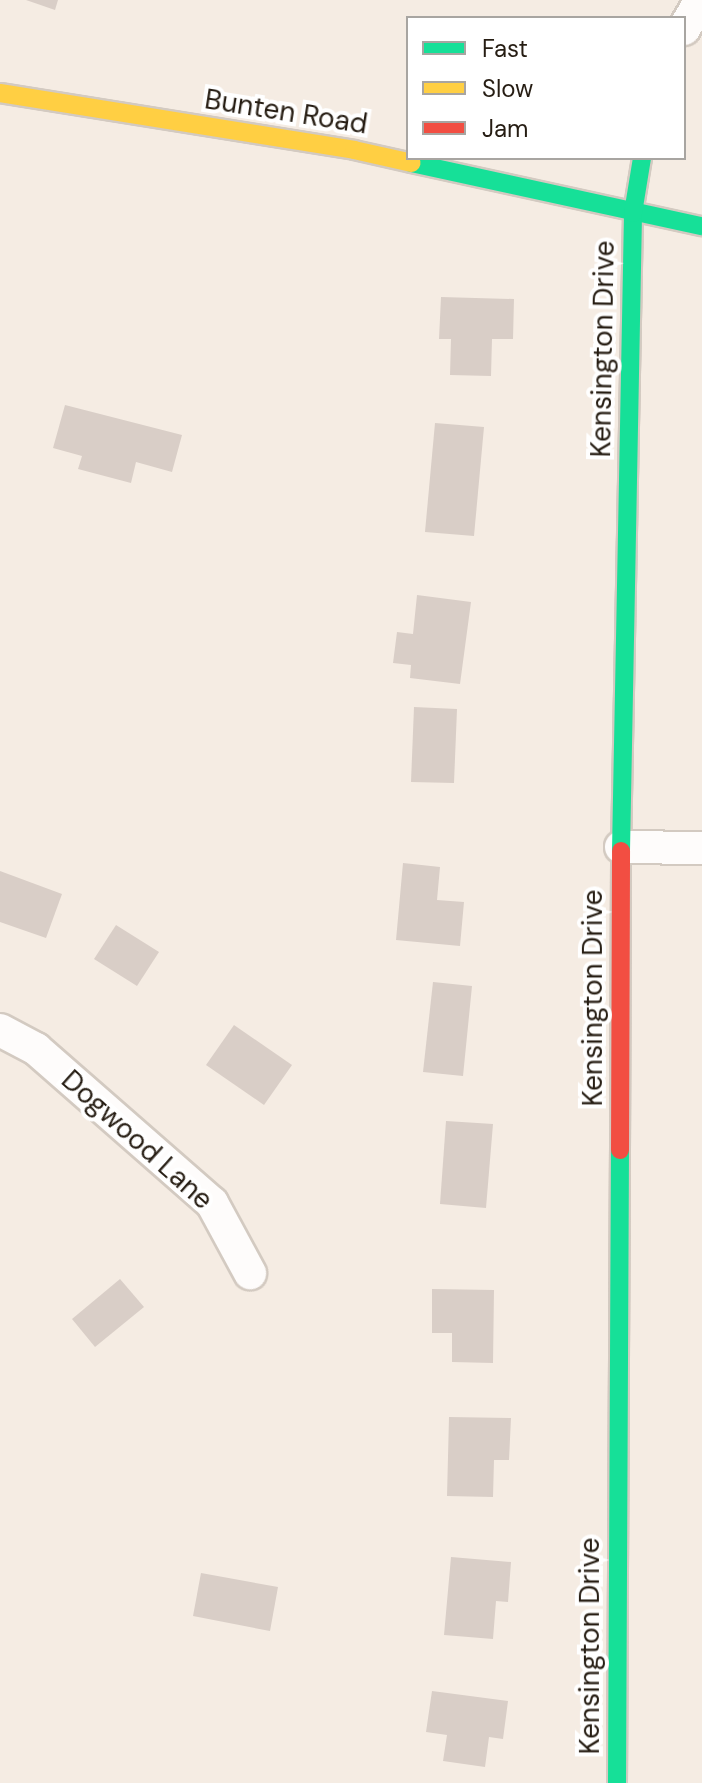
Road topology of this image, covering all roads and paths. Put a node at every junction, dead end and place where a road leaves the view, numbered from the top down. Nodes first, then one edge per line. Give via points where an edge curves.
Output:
1 (701, 0) edge
2 (686, 26) edge
3 (0, 93) edge
4 (642, 160) edge
5 (633, 213) junction
6 (702, 226) edge
7 (621, 847) junction
8 (702, 848) edge
9 (0, 1030) edge
10 (250, 1273) dead end
11 (617, 1783) edge

1 - 2 street
3 - 5 street, Bunten Road via 354,150
4 - 5 street, Kensington Drive
5 - 6 street, Bunten Road
5 - 7 street, Kensington Drive
7 - 8 street
7 - 11 street, Kensington Drive
9 - 10 street, Dogwood Lane via 36,1049 212,1203

